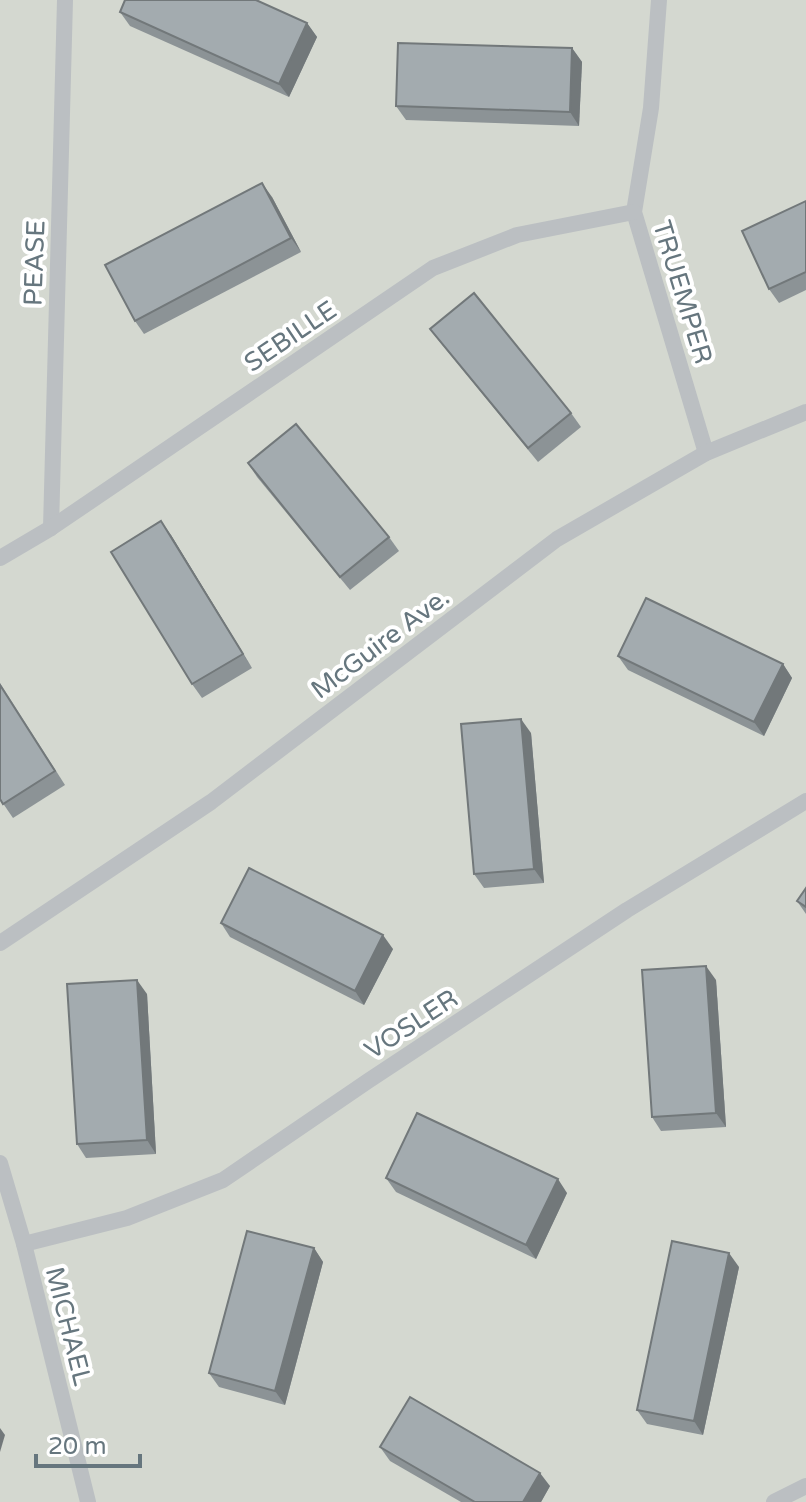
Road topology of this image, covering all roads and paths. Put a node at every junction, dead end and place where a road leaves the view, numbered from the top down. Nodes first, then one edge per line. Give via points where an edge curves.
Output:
1 (65, 0) edge
2 (659, 0) edge
3 (634, 212) junction
4 (806, 412) edge
5 (706, 453) junction
6 (51, 528) junction
7 (0, 558) edge
8 (806, 801) edge
9 (0, 943) edge
10 (0, 1163) edge
11 (24, 1244) junction
12 (806, 1486) edge
13 (88, 1502) edge
14 (774, 1502) edge

1 - 6 lane, PEASE
2 - 3 lane, TRUEMPER via 651,108
3 - 5 lane, TRUEMPER
3 - 6 lane, SEBILLE via 517,235 433,268
4 - 5 lane, McGuire Ave.
5 - 9 lane, McGuire Ave. via 557,539 211,802
6 - 7 lane, SEBILLE
8 - 11 lane, VOSLER via 627,910 223,1180 127,1218
10 - 11 lane, MICHAEL
11 - 13 lane, MICHAEL
12 - 14 lane

